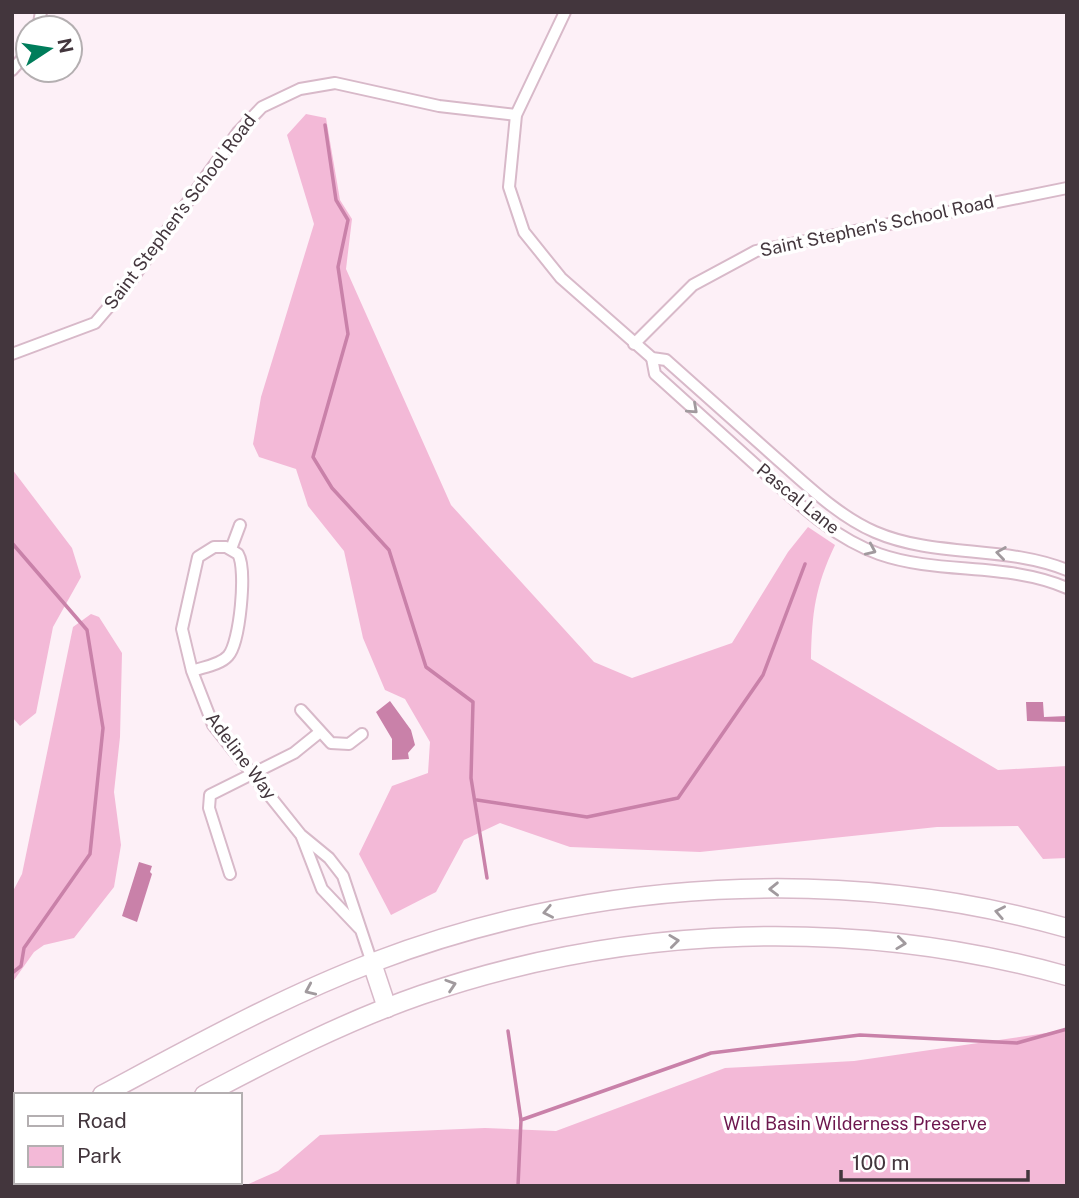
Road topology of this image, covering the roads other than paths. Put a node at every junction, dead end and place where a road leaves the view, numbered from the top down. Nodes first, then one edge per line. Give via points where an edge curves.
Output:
1 (565, 12) edge
2 (516, 115) junction
3 (1067, 188) edge
4 (634, 344) junction
5 (12, 354) edge
6 (652, 358) junction
7 (240, 525) dead end
8 (231, 549) junction
9 (977, 550) junction
10 (972, 567) junction
11 (1067, 570) edge
12 (1067, 588) edge
13 (192, 671) junction
14 (301, 710) dead end
15 (320, 732) junction
16 (362, 734) dead end
17 (252, 773) junction
18 (301, 835) junction
19 (230, 874) dead end
20 (343, 876) junction
21 (322, 889) junction
22 (1067, 928) edge
23 (361, 930) junction
24 (372, 963) junction
25 (1067, 976) edge
26 (387, 1009) junction
27 (106, 1093) edge
28 (208, 1093) edge

1 - 2 street, Pascal Lane
2 - 4 street, Pascal Lane via 509,187 524,232 561,278
2 - 5 street, Saint Stephen's School Road via 439,106 335,83 300,89 262,107 238,132 95,323
3 - 4 street, Saint Stephen's School Road via 756,251 693,285
4 - 6 street, Pascal Lane
6 - 9 street, Pascal Lane via 666,360 822,498 852,519 899,539
6 -> 10 street, Pascal Lane via 655,374 818,520 879,554
7 - 8 street
8 - 13 street via 240,557 244,575 233,646 223,660
8 - 13 street, Adeline Way via 209,548 197,561 182,629
9 - 10 street
11 -> 9 street, Pascal Lane via 1041,560
10 - 12 street, Pascal Lane via 1022,573
13 - 17 street, Adeline Way via 210,721
14 - 15 street
15 - 16 street via 341,745
15 - 17 street via 294,753
17 - 18 street, Adeline Way
17 - 19 street via 209,798
18 - 20 street, Adeline Way
18 - 21 street, Adeline Way
20 - 21 street
20 - 23 street, Adeline Way
21 - 23 street, Adeline Way
22 -> 24 highway via 895,896 823,890 723,891 627,898 522,917
23 - 24 street, Adeline Way
24 - 26 highway
24 -> 27 highway
26 -> 25 highway via 471,979 548,961 616,948 736,936 891,942 983,955
26 - 28 highway via 323,1035

